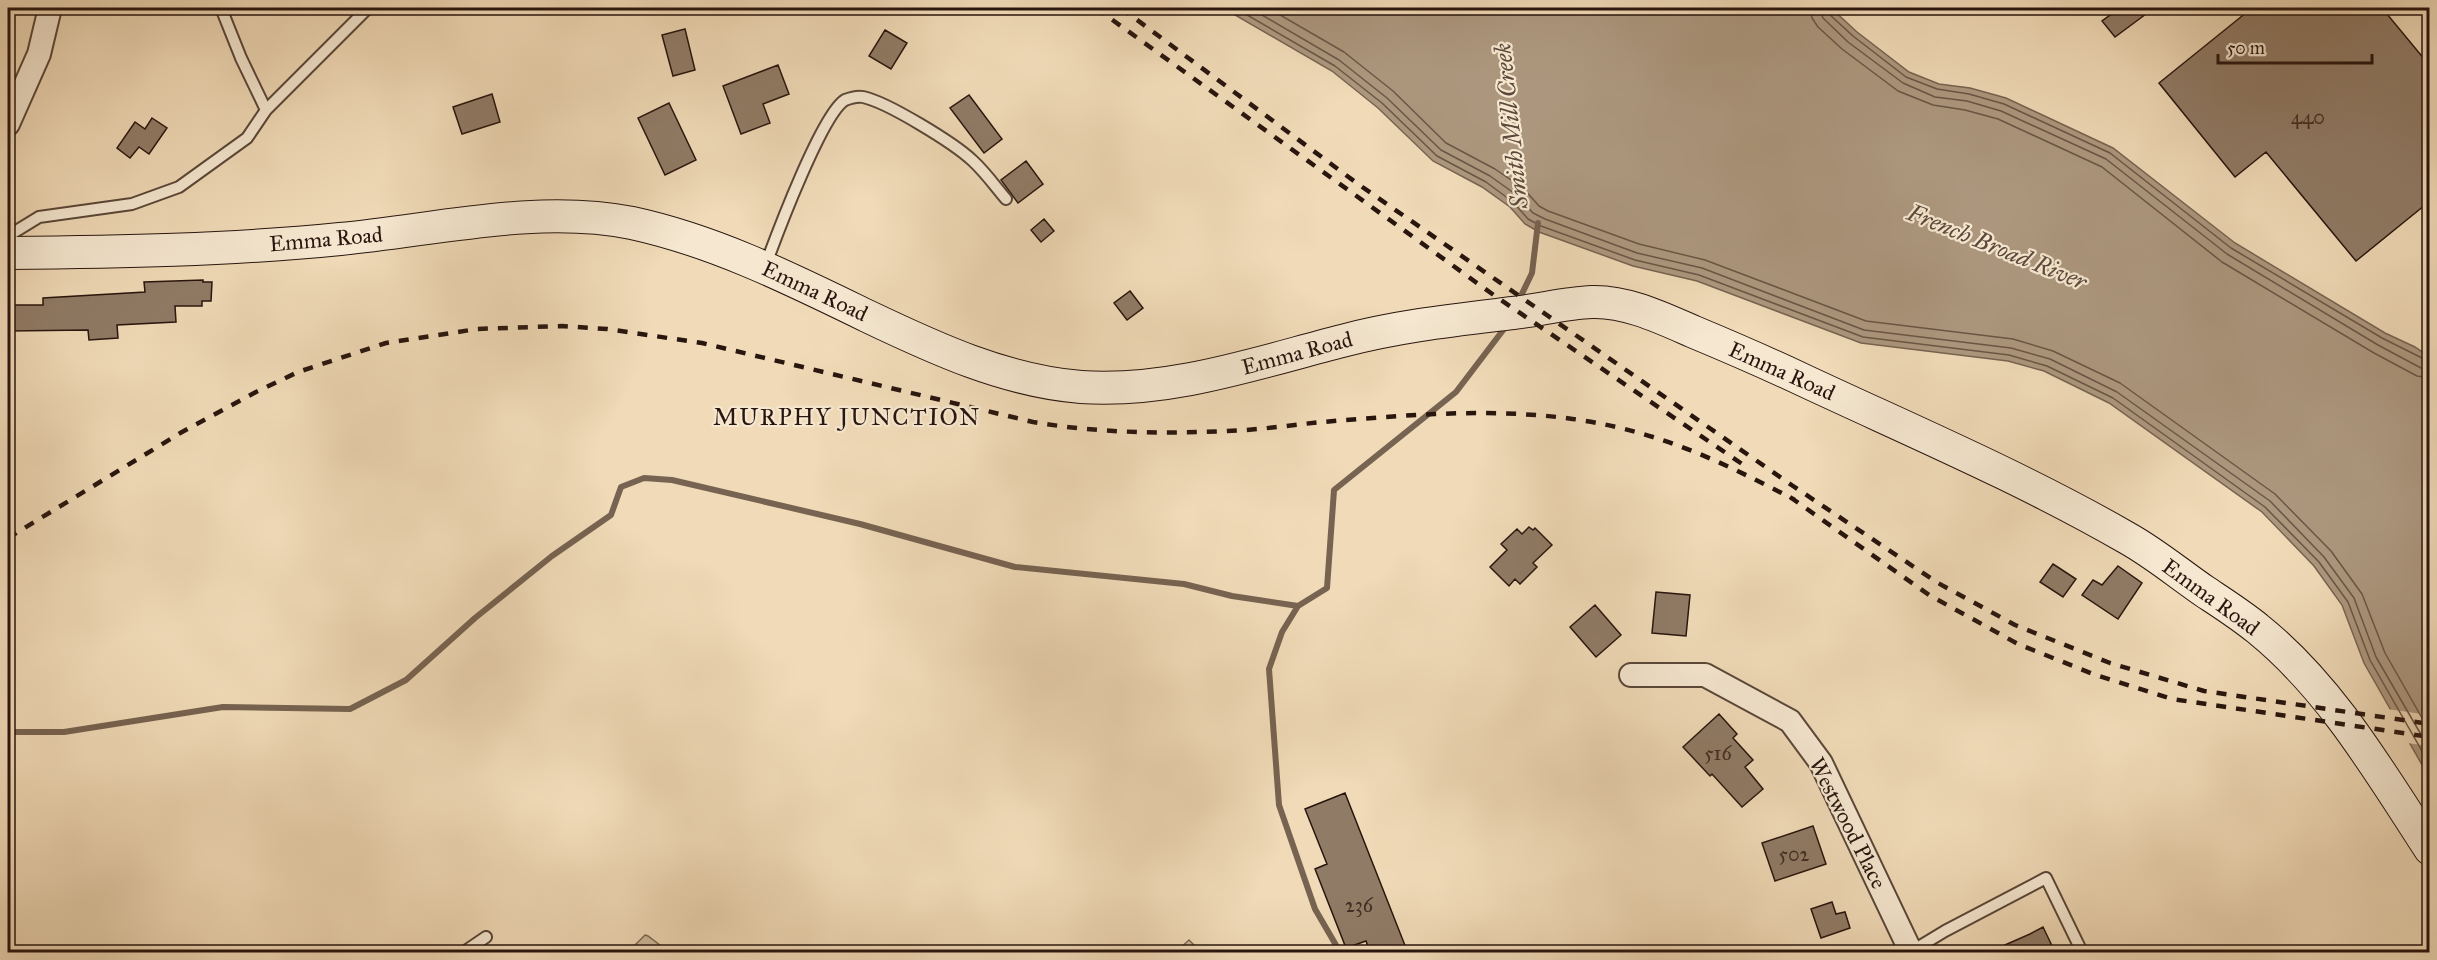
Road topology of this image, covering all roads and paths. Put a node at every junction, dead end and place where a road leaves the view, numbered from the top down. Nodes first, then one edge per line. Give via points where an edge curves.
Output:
1 (50, 8) edge
2 (221, 8) edge
3 (368, 8) edge
4 (266, 110) junction
5 (8, 124) edge
6 (1006, 199) dead end
7 (8, 236) edge
8 (8, 254) edge
9 (765, 267) junction
10 (1631, 675) dead end
11 (2430, 849) edge
12 (486, 937) dead end
13 (464, 952) edge
14 (1912, 952) edge
15 (2082, 952) edge

1 - 5 street via 39,54
2 - 4 lane
3 - 4 lane
4 - 7 lane via 247,138 179,187 132,204 39,218
6 - 9 lane via 973,160 938,135 879,102 860,96 845,101 831,113
8 - 9 street, Emma Road via 306,242 546,215 628,222 676,234
9 - 11 street, Emma Road via 977,364 1007,374 1079,387 1163,384 1409,325 1582,303 1615,303 1661,318 2028,485 2132,541 2259,630 2315,683 2363,746
10 - 14 street, Westwood Place via 1705,675 1790,721 1821,763
12 - 13 lane
14 - 15 lane via 2046,878

